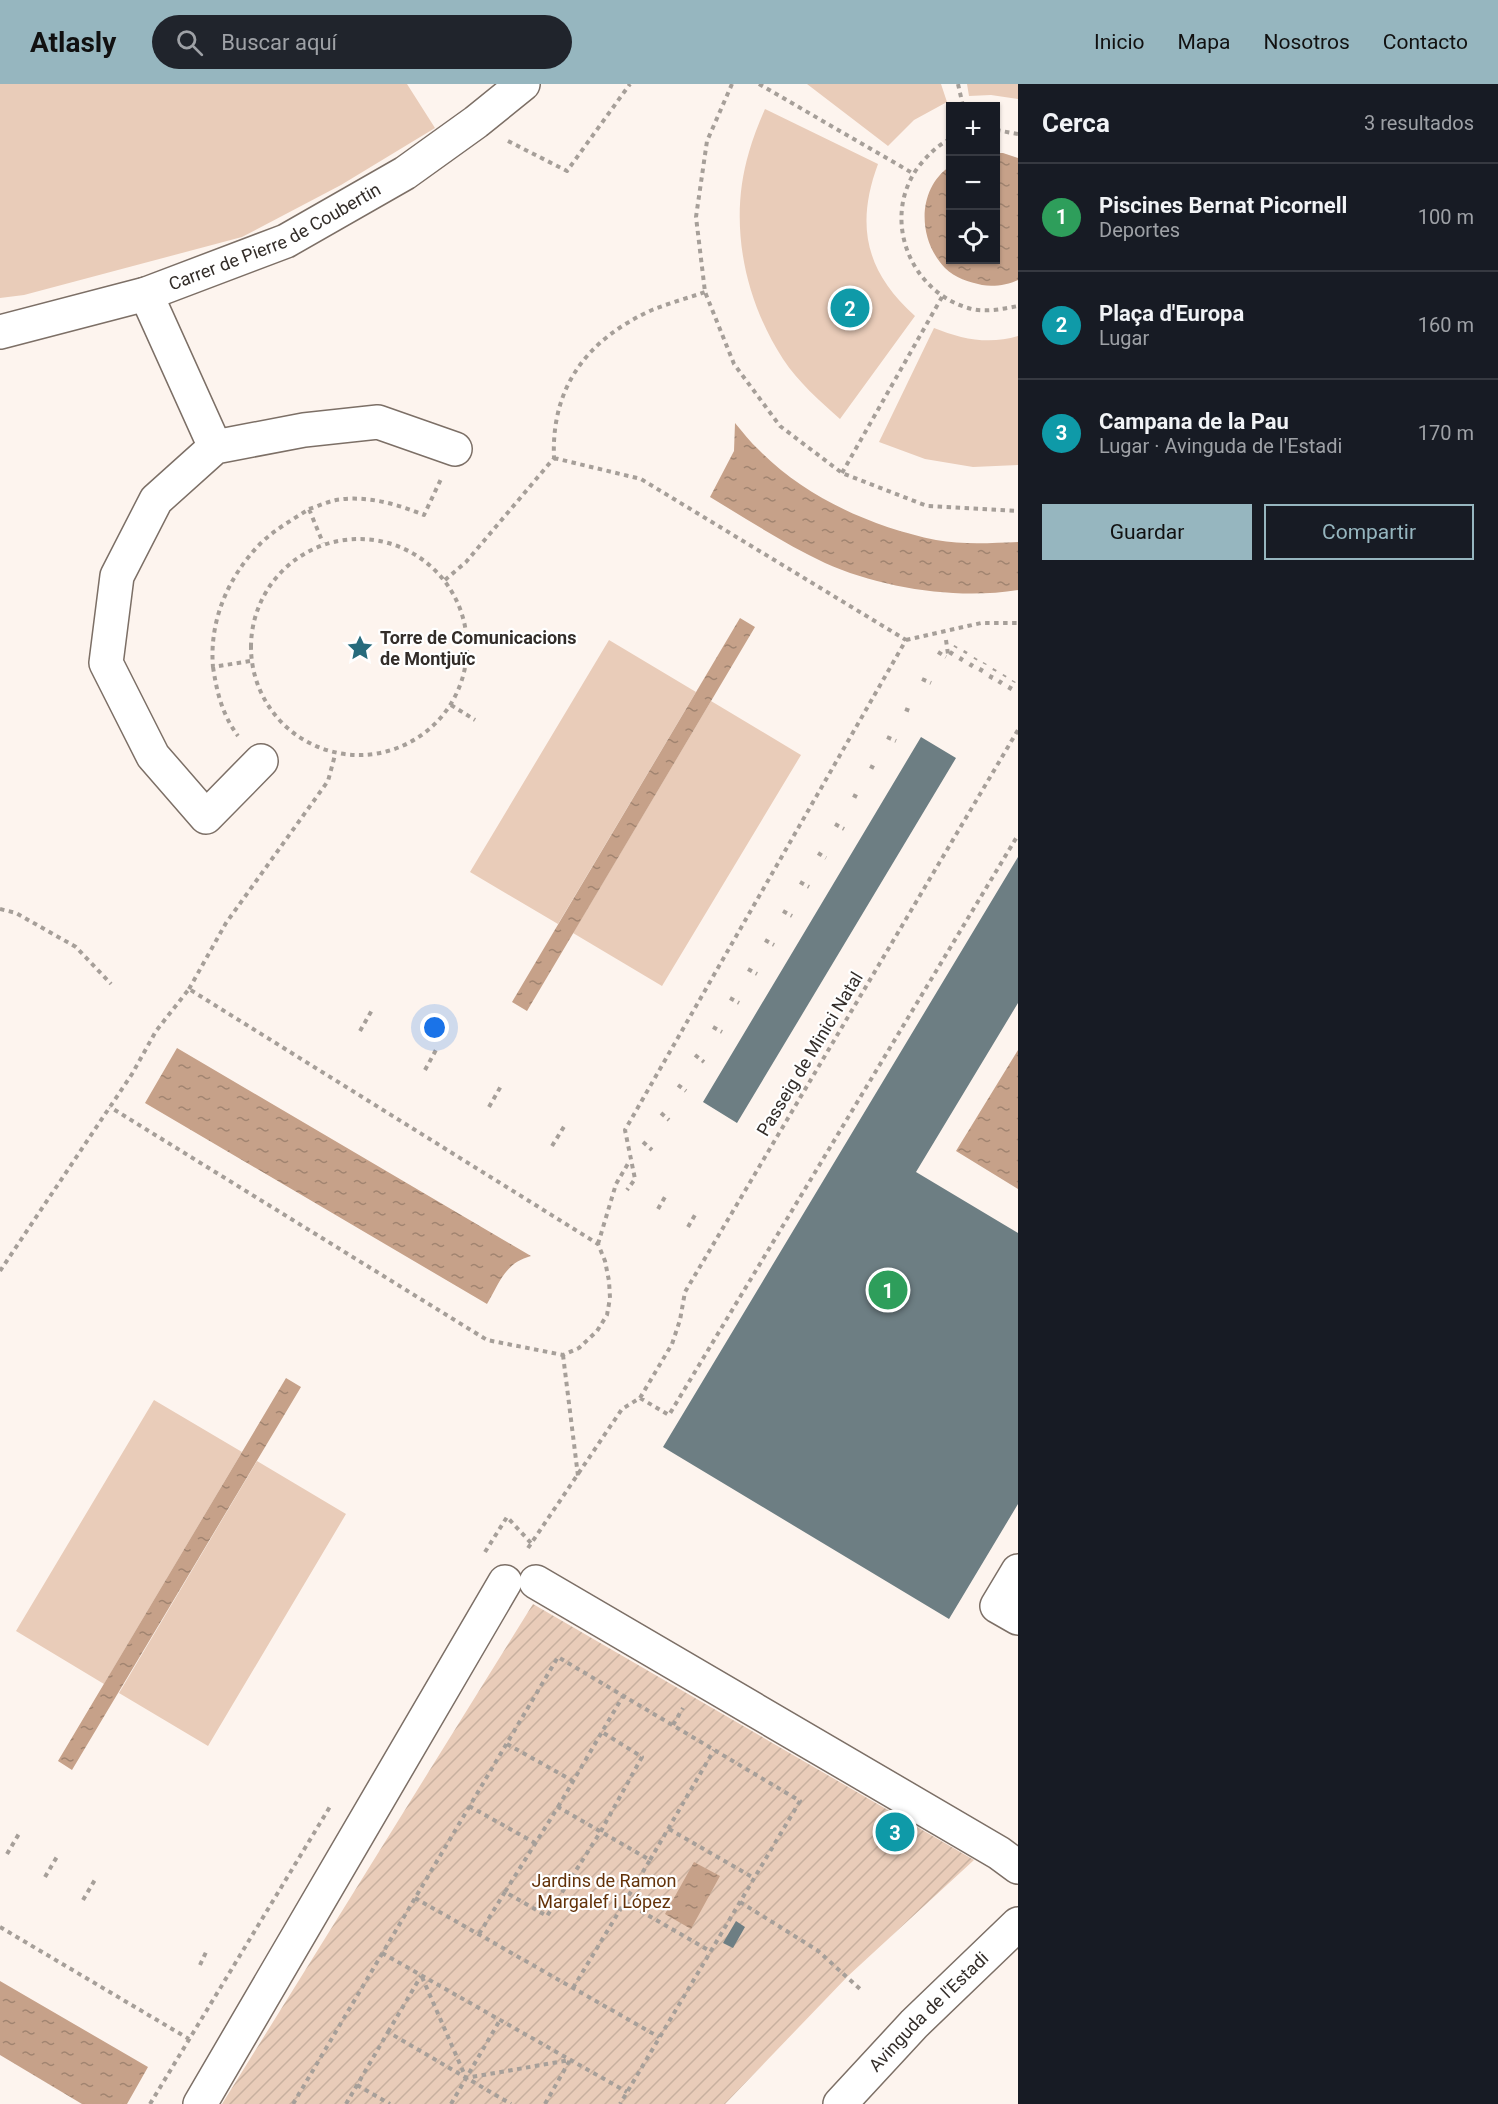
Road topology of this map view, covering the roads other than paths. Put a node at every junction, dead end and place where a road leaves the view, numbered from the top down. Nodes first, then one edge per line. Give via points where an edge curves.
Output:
1 (524, 84) edge
2 (146, 294) junction
3 (0, 332) edge
4 (215, 447) junction
5 (455, 449) road end
6 (250, 749) road end
7 (1018, 1571) edge
8 (1018, 1618) edge
9 (1018, 1867) edge
10 (1018, 1924) edge
11 (200, 2104) edge
12 (840, 2104) edge

1 - 2 street, Carrer de Pierre de Coubertin via 405,172 286,241
2 - 3 street, Carrer de Pierre de Coubertin
2 - 4 street
4 - 5 street via 304,430 378,422
4 - 6 street via 156,500 117,576 106,663 153,756 206,817
7 - 8 street via 997,1606
9 - 11 street via 520,1582
10 - 12 street, Avinguda de l'Estadi via 914,2024

